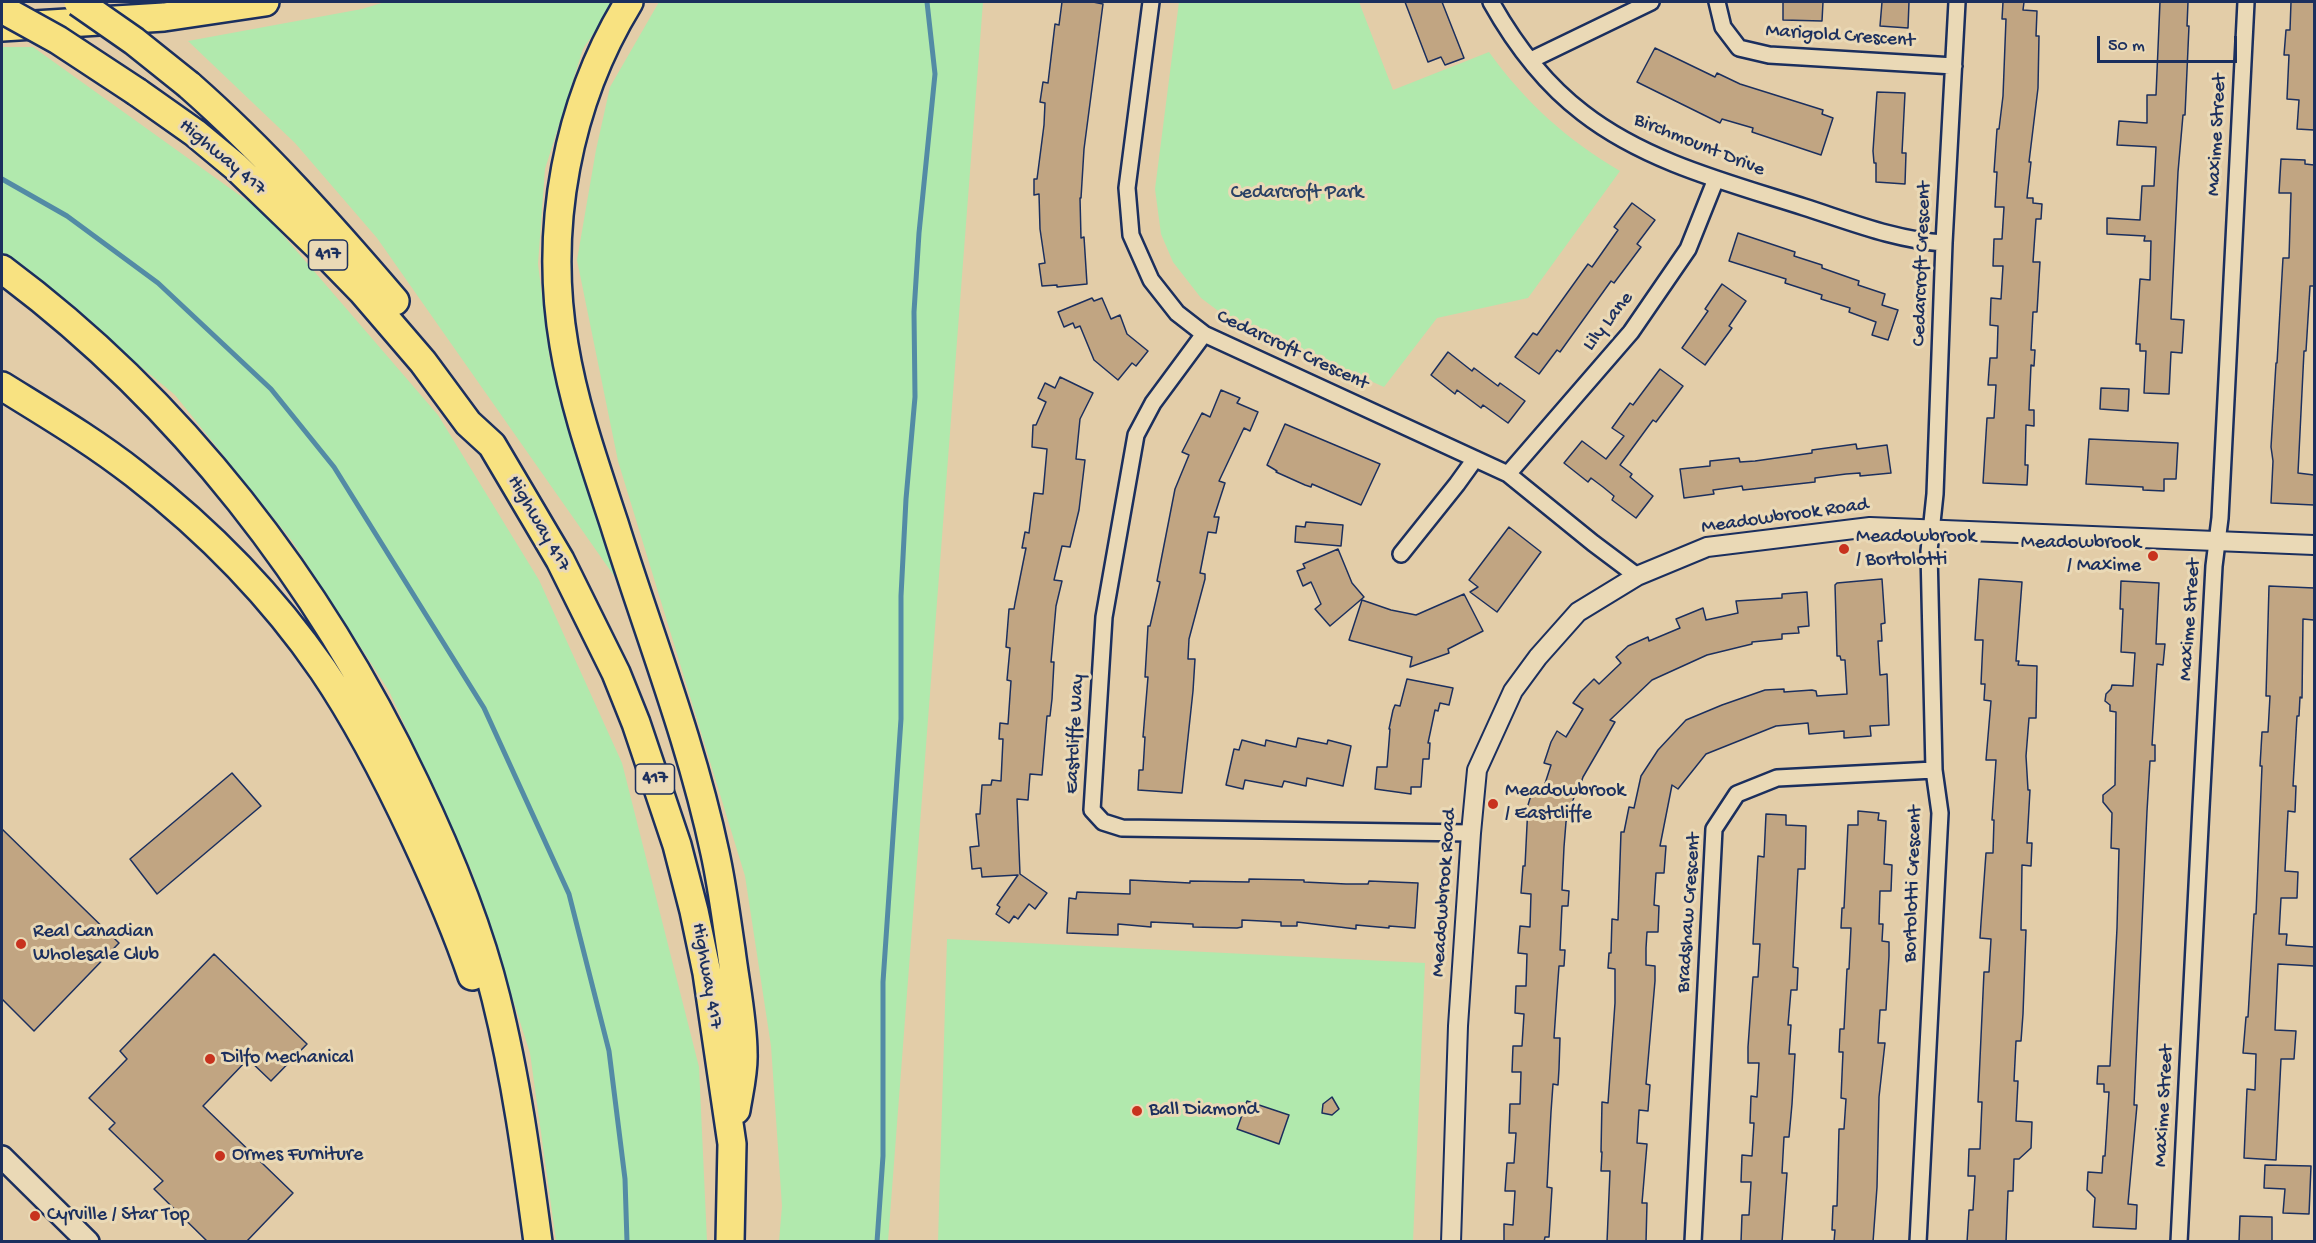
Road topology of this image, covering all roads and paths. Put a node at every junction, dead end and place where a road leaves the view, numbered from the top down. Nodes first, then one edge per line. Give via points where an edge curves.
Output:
1 (78, 2) edge
2 (265, 2) edge
3 (629, 2) edge
4 (1151, 2) edge
5 (1491, 2) edge
6 (1651, 2) edge
7 (1717, 2) edge
8 (1957, 2) edge
9 (2246, 2) edge
10 (2, 9) edge
11 (2, 27) edge
12 (1531, 60) junction
13 (1954, 66) junction
14 (1716, 179) junction
15 (1944, 243) junction
16 (2, 269) edge
17 (1204, 334) junction
18 (2, 386) edge
19 (492, 445) junction
20 (1475, 459) junction
21 (1508, 474) junction
22 (1931, 528) junction
23 (2217, 541) junction
24 (2314, 545) edge
25 (1401, 554) dead end
26 (1637, 576) junction
27 (1934, 771) junction
28 (1471, 833) junction
29 (514, 1080) junction
30 (732, 1144) junction
31 (2, 1157) edge
32 (88, 1242) edge
33 (538, 1242) edge
34 (730, 1242) edge
35 (1450, 1242) edge
36 (1693, 1242) edge
37 (1918, 1242) edge
38 (2179, 1242) edge

1 - 19 highway, bridge via 189,85 283,176 415,325 483,416
2 - 11 highway via 164,17
3 - 30 highway via 593,70 573,135 558,215 558,298 577,405 684,737 716,853 744,1053
4 - 17 street, Cedarcroft Crescent via 1127,188 1131,235 1151,280 1177,313
5 - 12 street, Birchmount Drive via 1517,45
6 - 12 street
7 - 13 street, Marigold Crescent via 1723,27 1739,48 1769,55
8 - 13 street, Cedarcroft Crescent
9 - 23 street, Maxime Street
10 - 19 highway, Highway 417 / 417, bridge via 137,92 236,167 326,253 408,344 468,423
12 - 14 street, Birchmount Drive via 1583,113 1618,136
13 - 15 street, Cedarcroft Crescent
14 - 15 street, Birchmount Drive via 1841,219 1923,242
14 - 21 street, Lily Lane via 1688,249 1631,332
15 - 22 street, Cedarcroft Crescent
16 - 29 highway via 90,343 174,424 245,507 312,598 405,760 444,847 496,996
17 - 20 street, Cedarcroft Crescent
17 - 28 street, Eastcliffe Way via 1136,435 1104,617 1092,810 1102,822 1122,828
18 - 29 highway via 98,447 169,503 260,591 322,669 367,741 408,823
19 - 30 highway, Highway 417 / 417 via 560,560 611,662 660,792 677,845 707,973
20 - 21 street, Cedarcroft Crescent
20 - 25 street
21 - 26 street, Cedarcroft Crescent
22 - 23 street, Meadowbrook Road
22 - 26 street, Meadowbrook Road via 1870,527 1707,547
22 - 27 street, Bortolotti Crescent
23 - 24 street, Meadowbrook Road
23 - 38 street, Maxime Street
26 - 28 street, Meadowbrook Road via 1578,612 1513,691 1477,770
27 - 36 street, Bradshaw Crescent via 1777,778 1737,794 1714,829
27 - 37 street, Bortolotti Crescent via 1940,813
28 - 35 street, Meadowbrook Road via 1458,1026
29 - 33 highway
30 - 34 highway, Highway 417 / 417
31 - 32 main road

